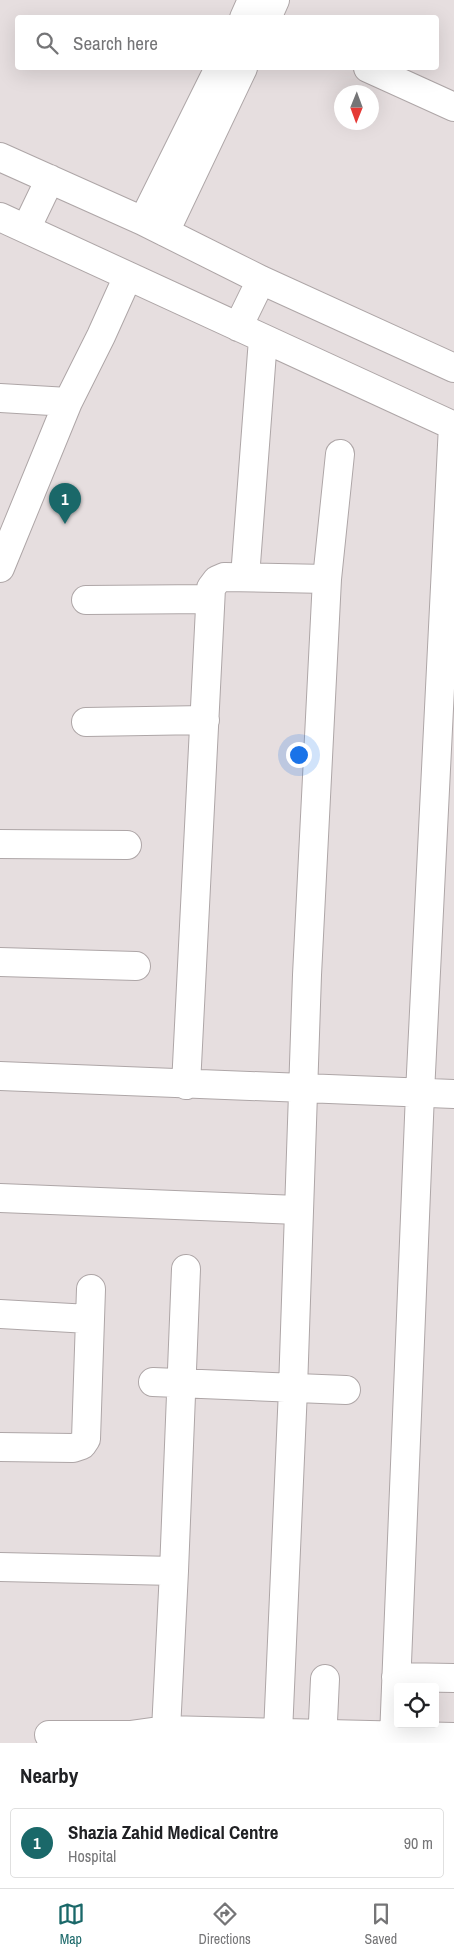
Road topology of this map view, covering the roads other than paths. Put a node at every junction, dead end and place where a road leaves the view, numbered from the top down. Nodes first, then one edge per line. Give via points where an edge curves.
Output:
1 (252, 0) edge
2 (275, 0) edge
3 (245, 15) edge
4 (268, 15) edge
5 (218, 70) edge
6 (242, 70) edge
7 (372, 70) edge
8 (454, 107) edge
9 (0, 157) edge
10 (50, 179) junction
11 (0, 217) edge
12 (154, 226) junction
13 (26, 229) junction
14 (128, 276) junction
15 (260, 280) junction
16 (238, 327) junction
17 (263, 339) junction
18 (454, 368) edge
19 (0, 398) edge
20 (68, 402) junction
21 (453, 425) edge
22 (340, 454) dead end
23 (0, 568) edge
24 (245, 577) junction
25 (327, 579) junction
26 (209, 599) junction
27 (86, 600) dead end
28 (205, 720) junction
29 (86, 722) dead end
30 (0, 844) edge
31 (127, 845) dead end
32 (0, 962) edge
33 (136, 966) dead end
34 (0, 1076) edge
35 (186, 1085) junction
36 (302, 1088) junction
37 (420, 1093) junction
38 (454, 1094) edge
39 (0, 1198) edge
40 (298, 1210) junction
41 (186, 1269) dead end
42 (91, 1290) dead end
43 (0, 1314) edge
44 (89, 1319) junction
45 (153, 1382) dead end
46 (182, 1384) junction
47 (293, 1389) junction
48 (346, 1390) dead end
49 (0, 1447) edge
50 (0, 1567) edge
51 (174, 1571) junction
52 (396, 1677) junction
53 (454, 1678) edge
54 (325, 1679) dead end
55 (166, 1730) junction
56 (278, 1733) junction
57 (49, 1735) dead end
58 (394, 1737) junction
59 (454, 1737) edge
60 (322, 1738) edge
61 (130, 1739) edge

1 - 3 street
2 - 4 street
5 - 12 street
6 - 12 street
7 - 8 street
9 - 10 street
10 - 12 street
10 - 13 street
11 - 13 street
12 - 15 street
13 - 14 street
14 - 16 street
14 - 20 street
15 - 16 street
15 - 18 street
16 - 17 street
17 - 21 street
17 - 24 street
19 - 20 street
20 - 23 street
21 - 37 street
22 - 25 street
24 - 25 street
24 - 26 street via 216,580
25 - 36 street
26 - 27 street
26 - 28 street
28 - 29 street
28 - 35 street
30 - 31 street
32 - 33 street
34 - 35 street
35 - 36 street
36 - 37 street
36 - 40 street
37 - 38 street
37 - 52 street
39 - 40 street
40 - 47 street
41 - 46 street
42 - 44 street
43 - 44 street
44 - 49 street via 86,1439 82,1445 73,1448
45 - 46 street
46 - 47 street
46 - 51 street
47 - 48 street
47 - 56 street
50 - 51 street
51 - 55 street
52 - 53 street
52 - 58 street
54 - 60 street
55 - 56 street
55 - 61 street
56 - 60 street
57 - 61 street
58 - 59 street
58 - 60 street

